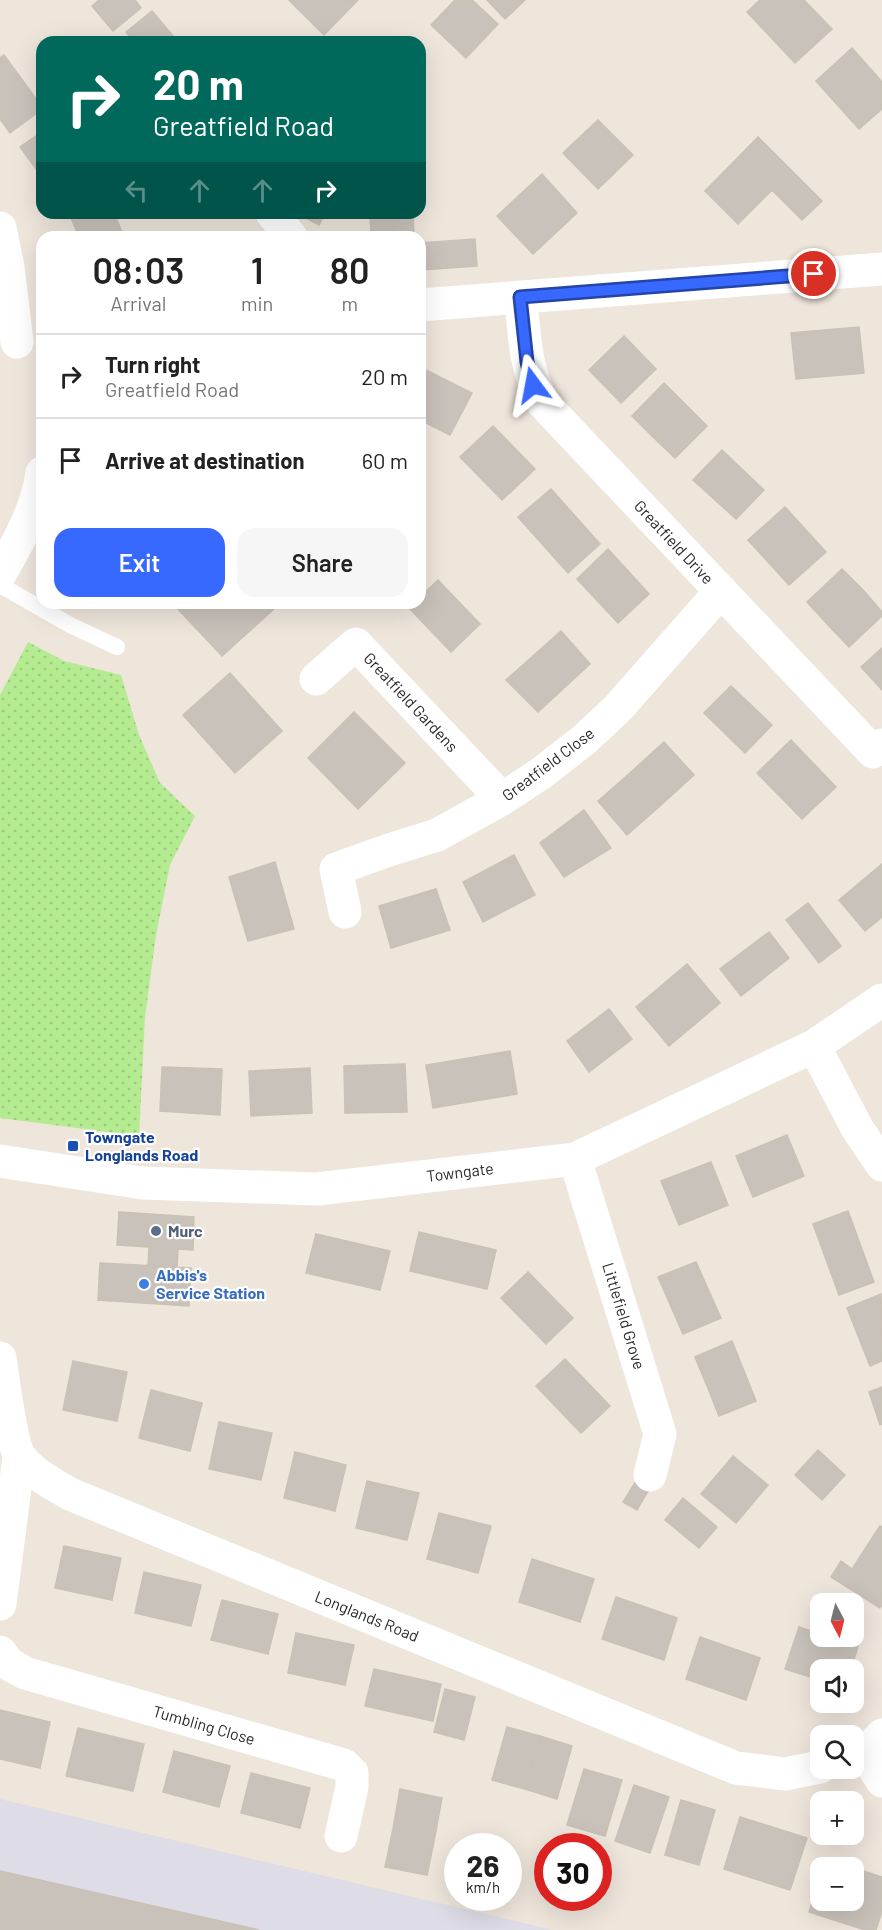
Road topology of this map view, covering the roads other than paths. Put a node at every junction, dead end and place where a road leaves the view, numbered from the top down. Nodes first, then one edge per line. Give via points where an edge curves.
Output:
1 (277, 219) edge
2 (0, 228) edge
3 (286, 231) edge
4 (882, 269) edge
5 (520, 297) junction
6 (426, 305) edge
7 (20, 342) edge
8 (36, 497) edge
9 (0, 574) edge
10 (0, 585) edge
11 (721, 591) junction
12 (36, 606) edge
13 (42, 609) edge
14 (117, 647) dead end
15 (316, 679) dead end
16 (882, 745) edge
17 (502, 799) junction
18 (345, 912) dead end
19 (882, 1000) edge
20 (814, 1046) junction
21 (575, 1159) junction
22 (0, 1161) edge
23 (882, 1165) edge
24 (0, 1358) edge
25 (19, 1457) junction
26 (650, 1475) dead end
27 (0, 1604) edge
28 (0, 1652) edge
29 (810, 1769) edge
30 (340, 1836) dead end

1 - 3 street
2 - 7 street
4 - 5 street
5 - 6 street
5 - 11 street, Greatfield Drive via 527,362 543,403
8 - 9 street
10 - 12 lane
11 - 16 street, Greatfield Drive via 873,752
11 - 17 street, Greatfield Close via 594,731
13 - 14 lane
15 - 17 street, Greatfield Gardens via 356,644
17 - 18 street, Greatfield Close via 437,835 336,869
19 - 20 street, Towngate
20 - 21 street, Towngate
20 - 23 street via 857,1128
21 - 22 street, Towngate via 317,1189 143,1183
21 - 26 street, Littlefield Grove via 660,1434
24 - 25 street
25 - 27 street
25 - 29 street, Longlands Road via 41,1477 70,1494 736,1768 785,1774
28 - 30 street, Tumbling Close via 9,1664 25,1673 344,1765 352,1773 352,1787

